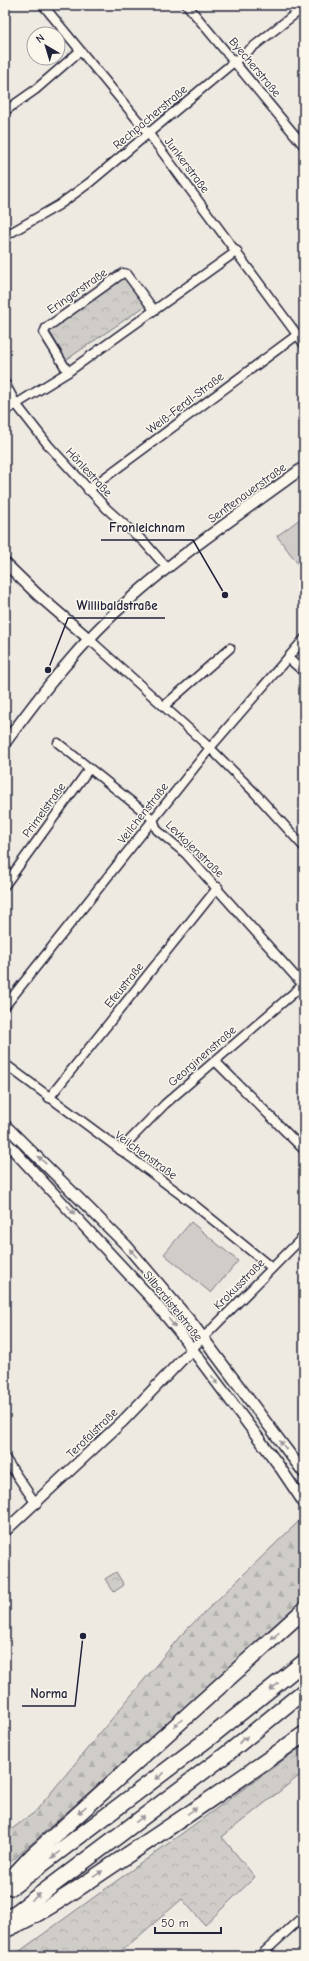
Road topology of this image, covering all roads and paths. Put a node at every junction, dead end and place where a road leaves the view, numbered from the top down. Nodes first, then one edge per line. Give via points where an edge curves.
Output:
1 (44, 5) edge
2 (187, 5) edge
3 (304, 7) edge
4 (80, 51) junction
5 (235, 62) junction
6 (5, 111) edge
7 (149, 134) junction
8 (304, 146) edge
9 (5, 236) edge
10 (236, 251) junction
11 (154, 310) junction
12 (297, 335) junction
13 (304, 344) edge
14 (68, 372) junction
15 (5, 383) edge
16 (16, 404) junction
17 (5, 411) edge
18 (304, 467) edge
19 (88, 490) junction
20 (5, 563) edge
21 (167, 568) junction
22 (304, 638) edge
23 (89, 639) junction
24 (230, 648) dead end
25 (288, 658) junction
26 (304, 672) edge
27 (164, 706) junction
28 (5, 743) edge
29 (58, 743) dead end
30 (210, 748) junction
31 (89, 769) junction
32 (153, 819) junction
33 (304, 847) edge
34 (5, 885) edge
35 (218, 887) junction
36 (303, 984) edge
37 (5, 1006) edge
38 (215, 1061) junction
39 (5, 1064) edge
40 (49, 1098) junction
41 (5, 1125) edge
42 (5, 1141) edge
43 (120, 1150) junction
44 (304, 1150) edge
45 (304, 1236) edge
46 (272, 1268) junction
47 (202, 1337) junction
48 (192, 1349) junction
49 (5, 1458) edge
50 (304, 1473) edge
51 (304, 1503) edge
52 (36, 1504) junction
53 (5, 1531) edge
54 (304, 1610) edge
55 (304, 1662) edge
56 (304, 1691) edge
57 (304, 1734) edge
58 (5, 1885) edge
59 (5, 1892) edge
60 (304, 1918) edge
61 (5, 1921) edge
62 (5, 1930) edge
63 (260, 1956) edge

1 - 4 street, Junkerstraße
2 - 5 street, Byecherstraße
3 - 5 street, Rechpacherstraße
4 - 6 street via 35,90
4 - 7 street, Junkerstraße
5 - 7 street, Rechpacherstraße
5 - 8 street, Byecherstraße
7 - 9 street, Rechpacherstraße via 65,200
7 - 10 street, Junkerstraße
10 - 11 street
10 - 12 street, Junkerstraße
11 - 14 street
11 - 14 street, Eringerstraße via 127,274 123,273 46,328 44,333
12 - 13 street, Junkerstraße
12 - 19 street, Weiß-Ferdl-Straße
14 - 16 street
15 - 16 street, Hönlestraße
16 - 17 street
16 - 19 street, Hönlestraße
18 - 21 street, Senftenauerstraße
19 - 21 street, Hönlestraße via 145,543
20 - 23 street
21 - 23 street, Senftenauerstraße
22 - 25 street, Veilchenstraße
23 - 27 street
23 - 28 street, Senftenauerstraße
24 - 27 street
25 - 26 street
25 - 30 street, Veilchenstraße
27 - 30 street
29 - 31 street, Levkojenstraße
30 - 32 street, Veilchenstraße
30 - 33 street via 255,792
31 - 32 street, Levkojenstraße
31 - 34 street, Primelstraße
32 - 35 street, Levkojenstraße via 157,830 186,854
32 - 37 street, Veilchenstraße
35 - 36 street, Levkojenstraße
35 - 40 street, Efeustraße
36 - 38 street, Georginenstraße
38 - 43 street, Georginenstraße via 165,1104
38 - 44 street
39 - 40 street, Veilchenstraße
40 - 43 street, Veilchenstraße
47 -> 41 street, Silberdistelstraße via 126,1244
42 -> 48 street, Silberdistelstraße via 152,1298
43 - 46 street, Veilchenstraße via 192,1203
45 - 46 street, Krokusstraße
46 - 47 street, Krokusstraße
47 - 48 street, Krokusstraße
50 -> 47 street, Silberdistelstraße
48 -> 51 street, Silberdistelstraße
48 - 52 street, Terofalstraße via 127,1417
49 - 52 street
52 - 53 street, Terofalstraße
54 -> 58 highway via 32,1856
55 -> 59 highway via 93,1827
61 -> 56 highway via 228,1753
62 -> 57 highway via 21,1924 67,1895
60 - 63 street

